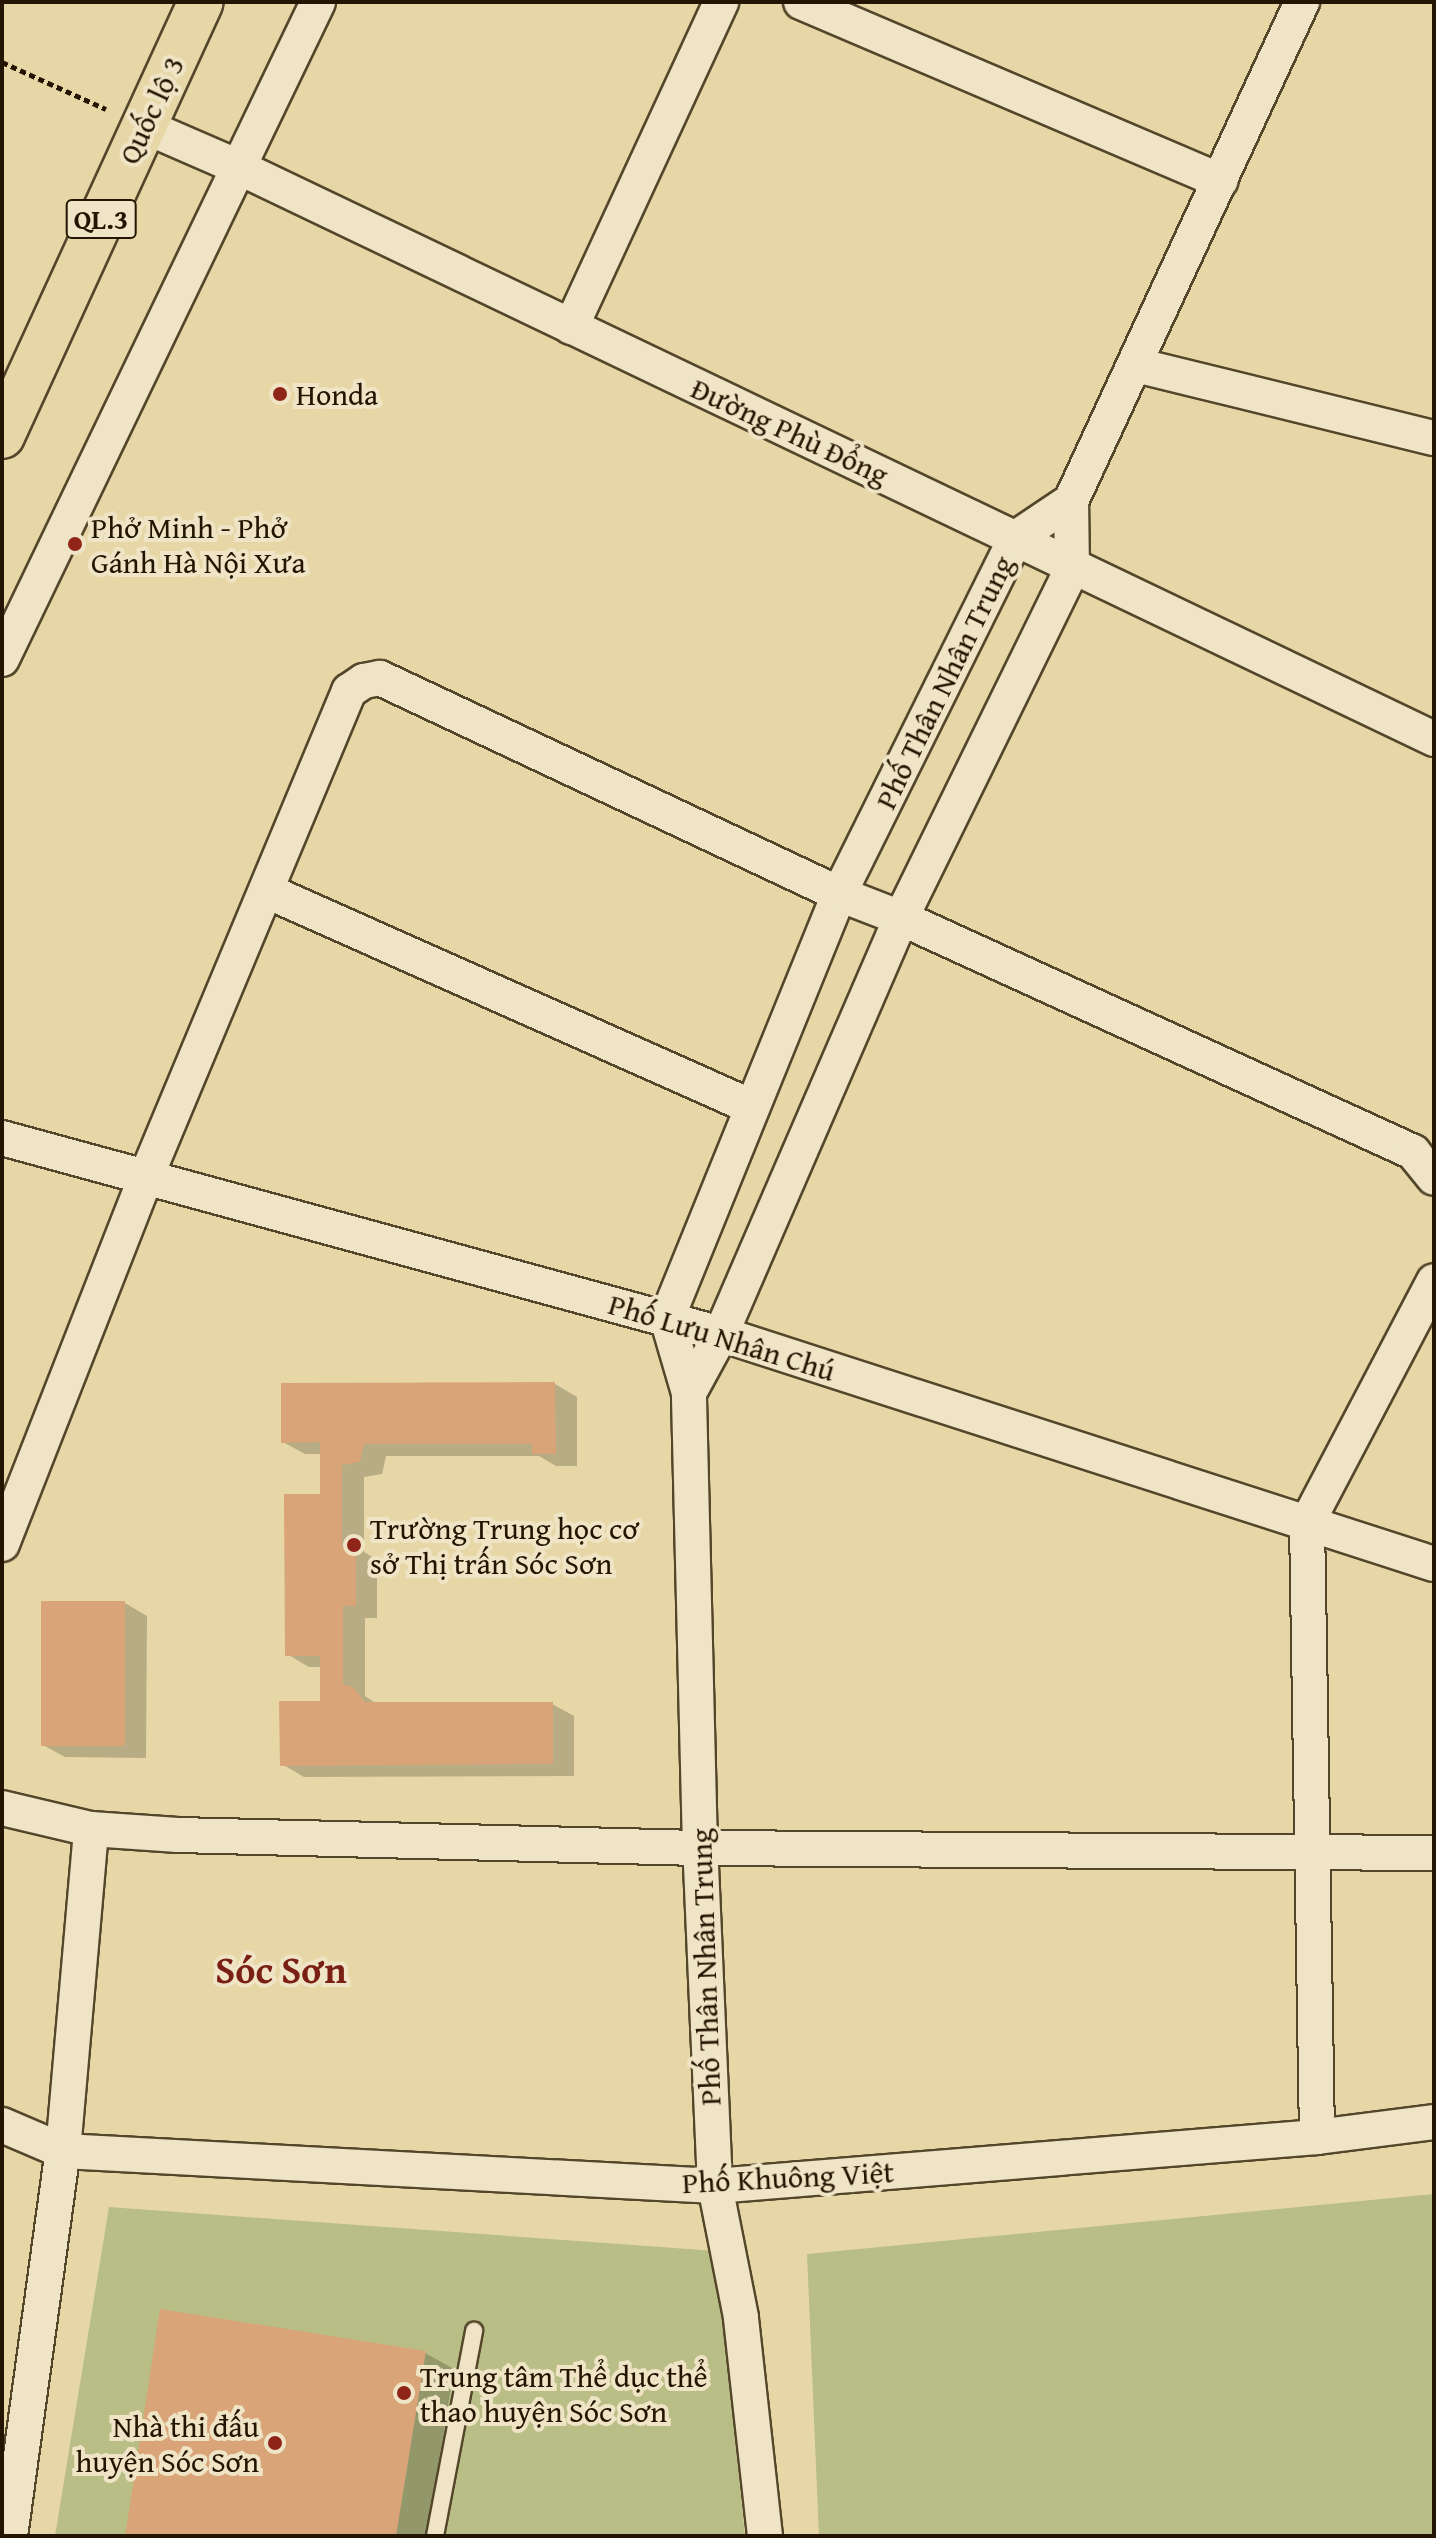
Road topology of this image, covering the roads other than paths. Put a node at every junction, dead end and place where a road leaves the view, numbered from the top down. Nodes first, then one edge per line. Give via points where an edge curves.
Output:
1 (201, 2) edge
2 (318, 2) edge
3 (721, 2) edge
4 (801, 2) edge
5 (1302, 2) edge
6 (144, 126) junction
7 (236, 166) junction
8 (1220, 181) junction
9 (571, 327) junction
10 (1136, 365) junction
11 (2, 436) edge
12 (1434, 438) edge
13 (1071, 501) junction
14 (1016, 538) junction
15 (1072, 569) junction
16 (2, 659) edge
17 (1434, 739) edge
18 (267, 891) junction
19 (839, 894) junction
20 (901, 918) junction
21 (752, 1107) junction
22 (2, 1138) edge
23 (146, 1177) junction
24 (1434, 1178) edge
25 (1434, 1281) edge
26 (667, 1318) junction
27 (721, 1334) junction
28 (689, 1393) junction
29 (1307, 1523) junction
30 (2, 1544) edge
31 (1434, 1564) edge
32 (2, 1808) edge
33 (91, 1829) junction
34 (700, 1848) junction
35 (1434, 1853) edge
36 (1312, 1854) junction
37 (1434, 2122) edge
38 (2, 2125) edge
39 (1317, 2137) junction
40 (63, 2151) junction
41 (715, 2186) junction
42 (474, 2331) dead end
43 (13, 2431) edge
44 (10, 2536) edge
45 (435, 2536) edge
46 (765, 2536) edge

1 - 6 highway, Quốc lộ 3 / QL.3
2 - 7 street
3 - 9 street
4 - 8 street
5 - 8 street
6 - 7 street, Đường Phù Đổng
6 - 11 highway, Quốc lộ 3 / QL.3
7 - 9 street, Đường Phù Đổng
7 - 16 street
8 - 10 street
9 - 14 street, Đường Phù Đổng
10 - 12 street
10 - 13 street
13 - 14 street, Phố Thân Nhân Trung
13 - 15 street, Phố Thân Nhân Trung
14 - 15 street, Đường Phù Đổng
14 - 19 street, Phố Thân Nhân Trung
15 - 17 street, Đường Phù Đổng
15 - 20 street, Phố Thân Nhân Trung
18 - 19 street via 349,691 380,678
18 - 21 street
18 - 23 street
19 - 20 street
19 - 21 street, Phố Thân Nhân Trung
20 - 24 street via 1413,1152
20 - 27 street, Phố Thân Nhân Trung
21 - 26 street, Phố Thân Nhân Trung
22 - 23 street, Phố Lưu Nhân Chú
23 - 26 street, Phố Lưu Nhân Chú
23 - 30 street
25 - 29 street
26 - 27 street, Phố Lưu Nhân Chú
26 - 28 street, Phố Thân Nhân Trung
27 - 28 street, Phố Thân Nhân Trung
27 - 29 street, Phố Lưu Nhân Chú
28 - 34 street, Phố Thân Nhân Trung
29 - 31 street, Phố Lưu Nhân Chú
29 - 36 street
32 - 33 street
33 - 34 street
33 - 40 street
34 - 36 street
34 - 41 street, Phố Thân Nhân Trung
35 - 36 street
36 - 39 street
37 - 39 street, Phố Khuông Việt
38 - 40 street, Phố Khuông Việt
39 - 41 street, Phố Khuông Việt
40 - 41 street, Phố Khuông Việt
40 - 43 street
41 - 46 street, Phố Thân Nhân Trung via 741,2317
42 - 45 lane
43 - 44 street

